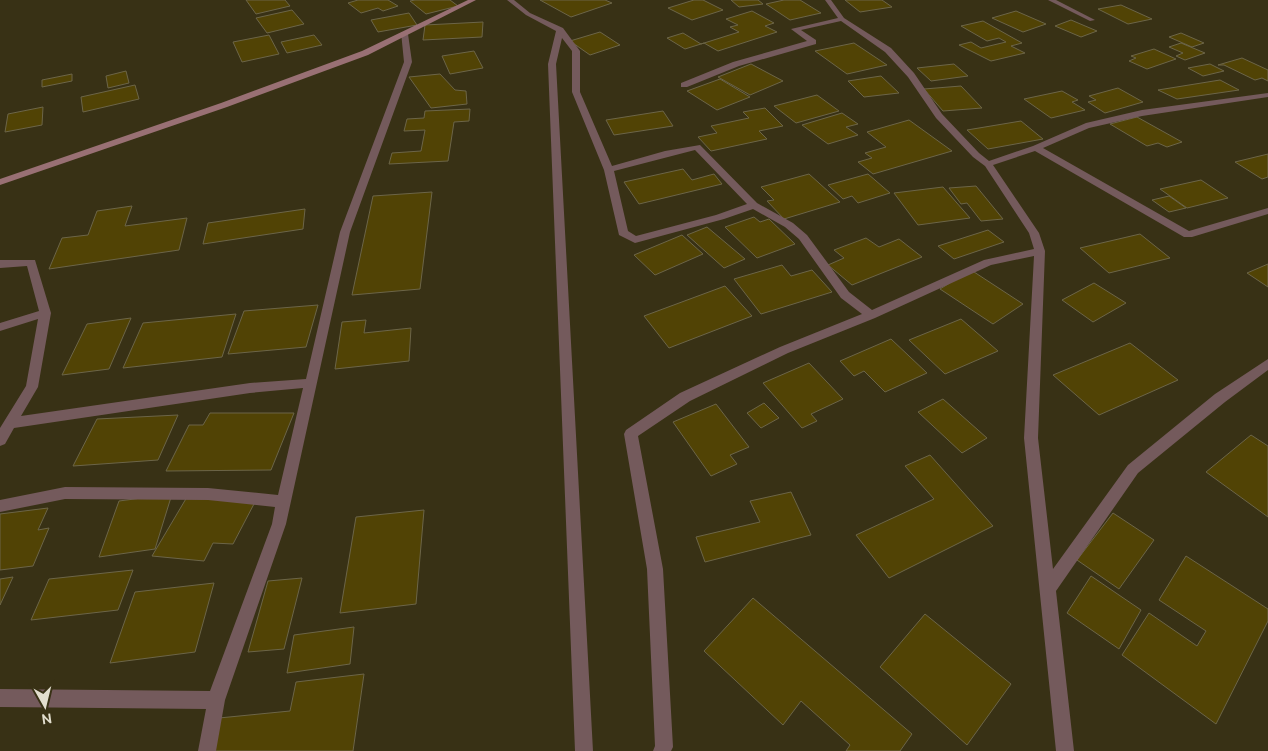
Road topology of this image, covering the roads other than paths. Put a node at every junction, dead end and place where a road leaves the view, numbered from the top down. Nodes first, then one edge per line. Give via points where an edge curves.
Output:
1 (473, 0) edge
2 (510, 0) edge
3 (828, 0) edge
4 (1051, 0) edge
5 (842, 19) junction
6 (1092, 20) dead end
7 (560, 30) junction
8 (404, 34) junction
9 (684, 85) dead end
10 (1268, 95) edge
11 (1036, 148) junction
12 (988, 164) junction
13 (609, 170) junction
14 (0, 182) edge
15 (754, 205) junction
16 (1268, 211) edge
17 (1040, 251) junction
18 (0, 264) edge
19 (45, 313) junction
20 (871, 315) junction
21 (0, 327) edge
22 (1268, 364) edge
23 (311, 383) junction
24 (10, 424) junction
25 (0, 440) edge
26 (284, 502) junction
27 (0, 506) edge
28 (1048, 589) junction
29 (0, 698) edge
30 (216, 700) junction
31 (207, 751) edge
32 (584, 751) edge
33 (662, 751) edge
34 (1065, 751) edge

1 - 8 street
2 - 7 street via 528,14
3 - 5 street
4 - 6 street
5 - 9 street via 795,29 813,42 736,64
5 - 12 street via 888,50 911,75 939,116
7 - 13 street via 576,51 576,92
7 - 32 street via 552,64
8 - 14 street via 365,53 224,105
8 - 23 street via 408,62 345,232
10 - 11 street via 1142,112 1086,126
11 - 12 street
11 - 16 street via 1188,235
12 - 17 street via 1034,233
13 - 15 street via 697,147
13 - 15 street via 623,233 635,240
15 - 20 street via 804,237 845,295
17 - 20 street via 988,262
17 - 28 street via 1031,438
18 - 19 street via 31,262
19 - 21 street
19 - 24 street via 32,387
20 - 33 street via 784,350 685,397 630,434 655,569
22 - 28 street via 1220,398 1133,469
23 - 24 street via 250,388
23 - 26 street
24 - 25 street
26 - 27 street via 208,494 65,493
26 - 30 street
28 - 34 street
29 - 30 street
30 - 31 street

